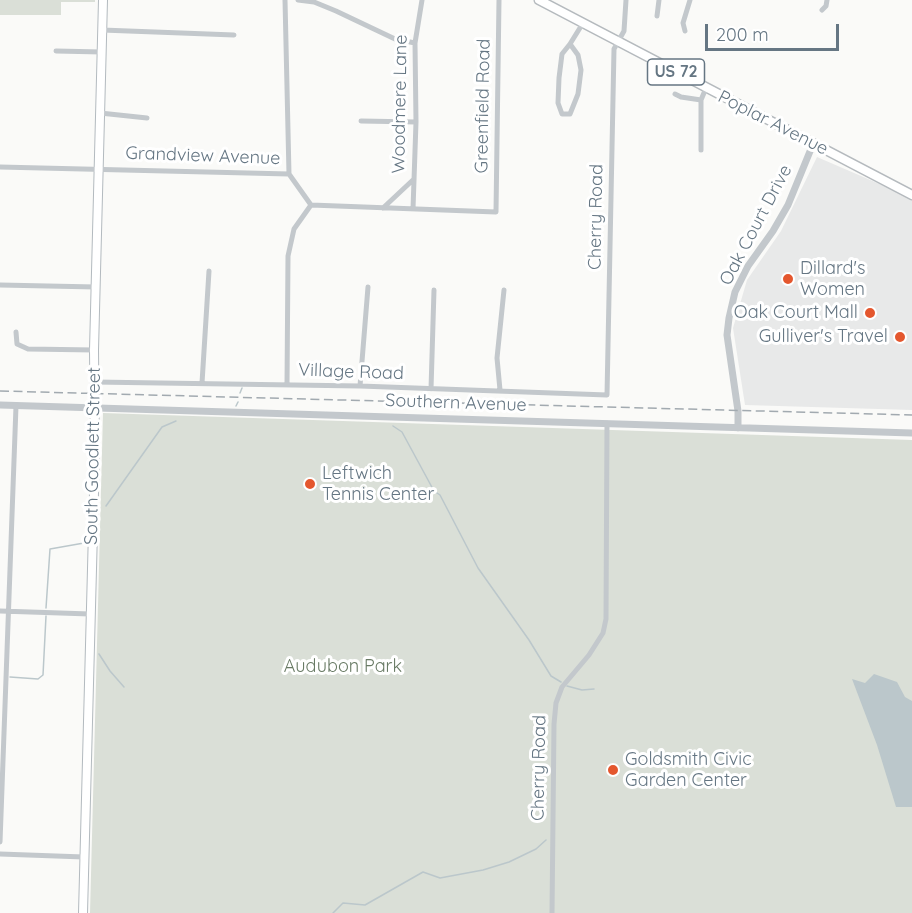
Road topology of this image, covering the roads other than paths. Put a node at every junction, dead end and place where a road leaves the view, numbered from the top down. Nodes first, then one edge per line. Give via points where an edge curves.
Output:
1 (103, 0) edge
2 (285, 0) edge
3 (298, 0) edge
4 (422, 0) edge
5 (499, 0) edge
6 (539, 0) edge
7 (626, 0) edge
8 (659, 0) edge
9 (690, 0) edge
10 (827, 0) edge
11 (822, 10) dead end
12 (657, 16) dead end
13 (583, 23) junction
14 (102, 30) junction
15 (685, 31) dead end
16 (234, 35) dead end
17 (620, 41) junction
18 (415, 43) junction
19 (570, 44) junction
20 (56, 51) dead end
21 (102, 52) junction
22 (705, 88) junction
23 (675, 94) dead end
24 (701, 100) junction
25 (100, 113) junction
26 (147, 118) dead end
27 (361, 121) dead end
28 (416, 122) junction
29 (813, 144) junction
30 (701, 150) dead end
31 (0, 167) edge
32 (98, 169) junction
33 (289, 174) junction
34 (414, 179) junction
35 (912, 195) edge
36 (311, 205) junction
37 (383, 208) junction
38 (413, 209) junction
39 (208, 271) dead end
40 (0, 285) edge
41 (96, 287) junction
42 (368, 287) dead end
43 (435, 290) dead end
44 (504, 290) dead end
45 (16, 332) dead end
46 (94, 350) junction
47 (94, 382) junction
48 (202, 383) junction
49 (287, 385) junction
50 (360, 386) junction
51 (431, 389) junction
52 (500, 390) junction
53 (607, 395) joint
54 (0, 405) edge
55 (16, 405) junction
56 (93, 408) junction
57 (607, 423) junction
58 (738, 428) junction
59 (912, 433) edge
60 (0, 611) edge
61 (9, 612) junction
62 (90, 614) junction
63 (0, 842) edge
64 (0, 854) edge
65 (84, 856) junction
66 (83, 913) edge
67 (552, 913) edge

1 - 14 main road, South Goodlett Street
2 - 33 street
3 - 18 street via 314,2 386,35
4 - 18 street, Woodmere Lane
5 - 38 street, Greenfield Road via 496,212
6 - 13 main road, Poplar Avenue / US 72
7 - 17 street, Cherry Road
8 - 12 street
9 - 15 street via 682,22
10 - 11 street
13 - 17 main road, Poplar Avenue / US 72
13 - 19 street
14 - 16 street
14 - 21 main road, South Goodlett Street
17 - 22 main road, Poplar Avenue / US 72
17 - 53 street, Cherry Road via 614,49
18 - 28 street, Woodmere Lane
19 - 19 street via 562,54 559,78 558,103 562,114 570,114 581,70 578,55
20 - 21 street
21 - 25 main road, South Goodlett Street
22 - 24 street
22 - 29 main road, Poplar Avenue / US 72
23 - 24 street
24 - 30 street
25 - 26 street
25 - 32 main road, South Goodlett Street
27 - 28 street
28 - 34 street, Woodmere Lane
29 - 35 main road, Poplar Avenue / US 72
29 - 58 street, Oak Court Drive via 784,212 735,292 728,335
31 - 32 street, Grandview Avenue
32 - 33 street, Grandview Avenue
32 - 41 main road, South Goodlett Street
33 - 36 street, Grandview Avenue
34 - 37 street
34 - 38 street, Woodmere Lane
36 - 37 street
36 - 49 street via 294,229 288,256
37 - 38 street
39 - 48 street
40 - 41 street
41 - 46 main road, South Goodlett Street
42 - 50 street
43 - 51 street
44 - 52 street via 497,358
45 - 46 street via 17,344 28,348
46 - 47 main road, South Goodlett Street
47 - 48 street, Village Road
47 - 56 main road, South Goodlett Street
48 - 49 street, Village Road
49 - 50 street, Village Road
50 - 51 street, Village Road
51 - 52 street, Village Road
52 - 53 street, Village Road
54 - 55 street, Southern Avenue
55 - 56 street, Southern Avenue
55 - 61 street
56 - 57 street, Southern Avenue
56 - 62 main road, South Goodlett Street
57 - 58 street, Southern Avenue
57 - 67 street, Cherry Road via 606,619 590,655 562,687 556,703
58 - 59 street, Southern Avenue
60 - 61 street
61 - 62 street
61 - 63 street
62 - 65 main road, South Goodlett Street
64 - 65 street
65 - 66 main road, South Goodlett Street

